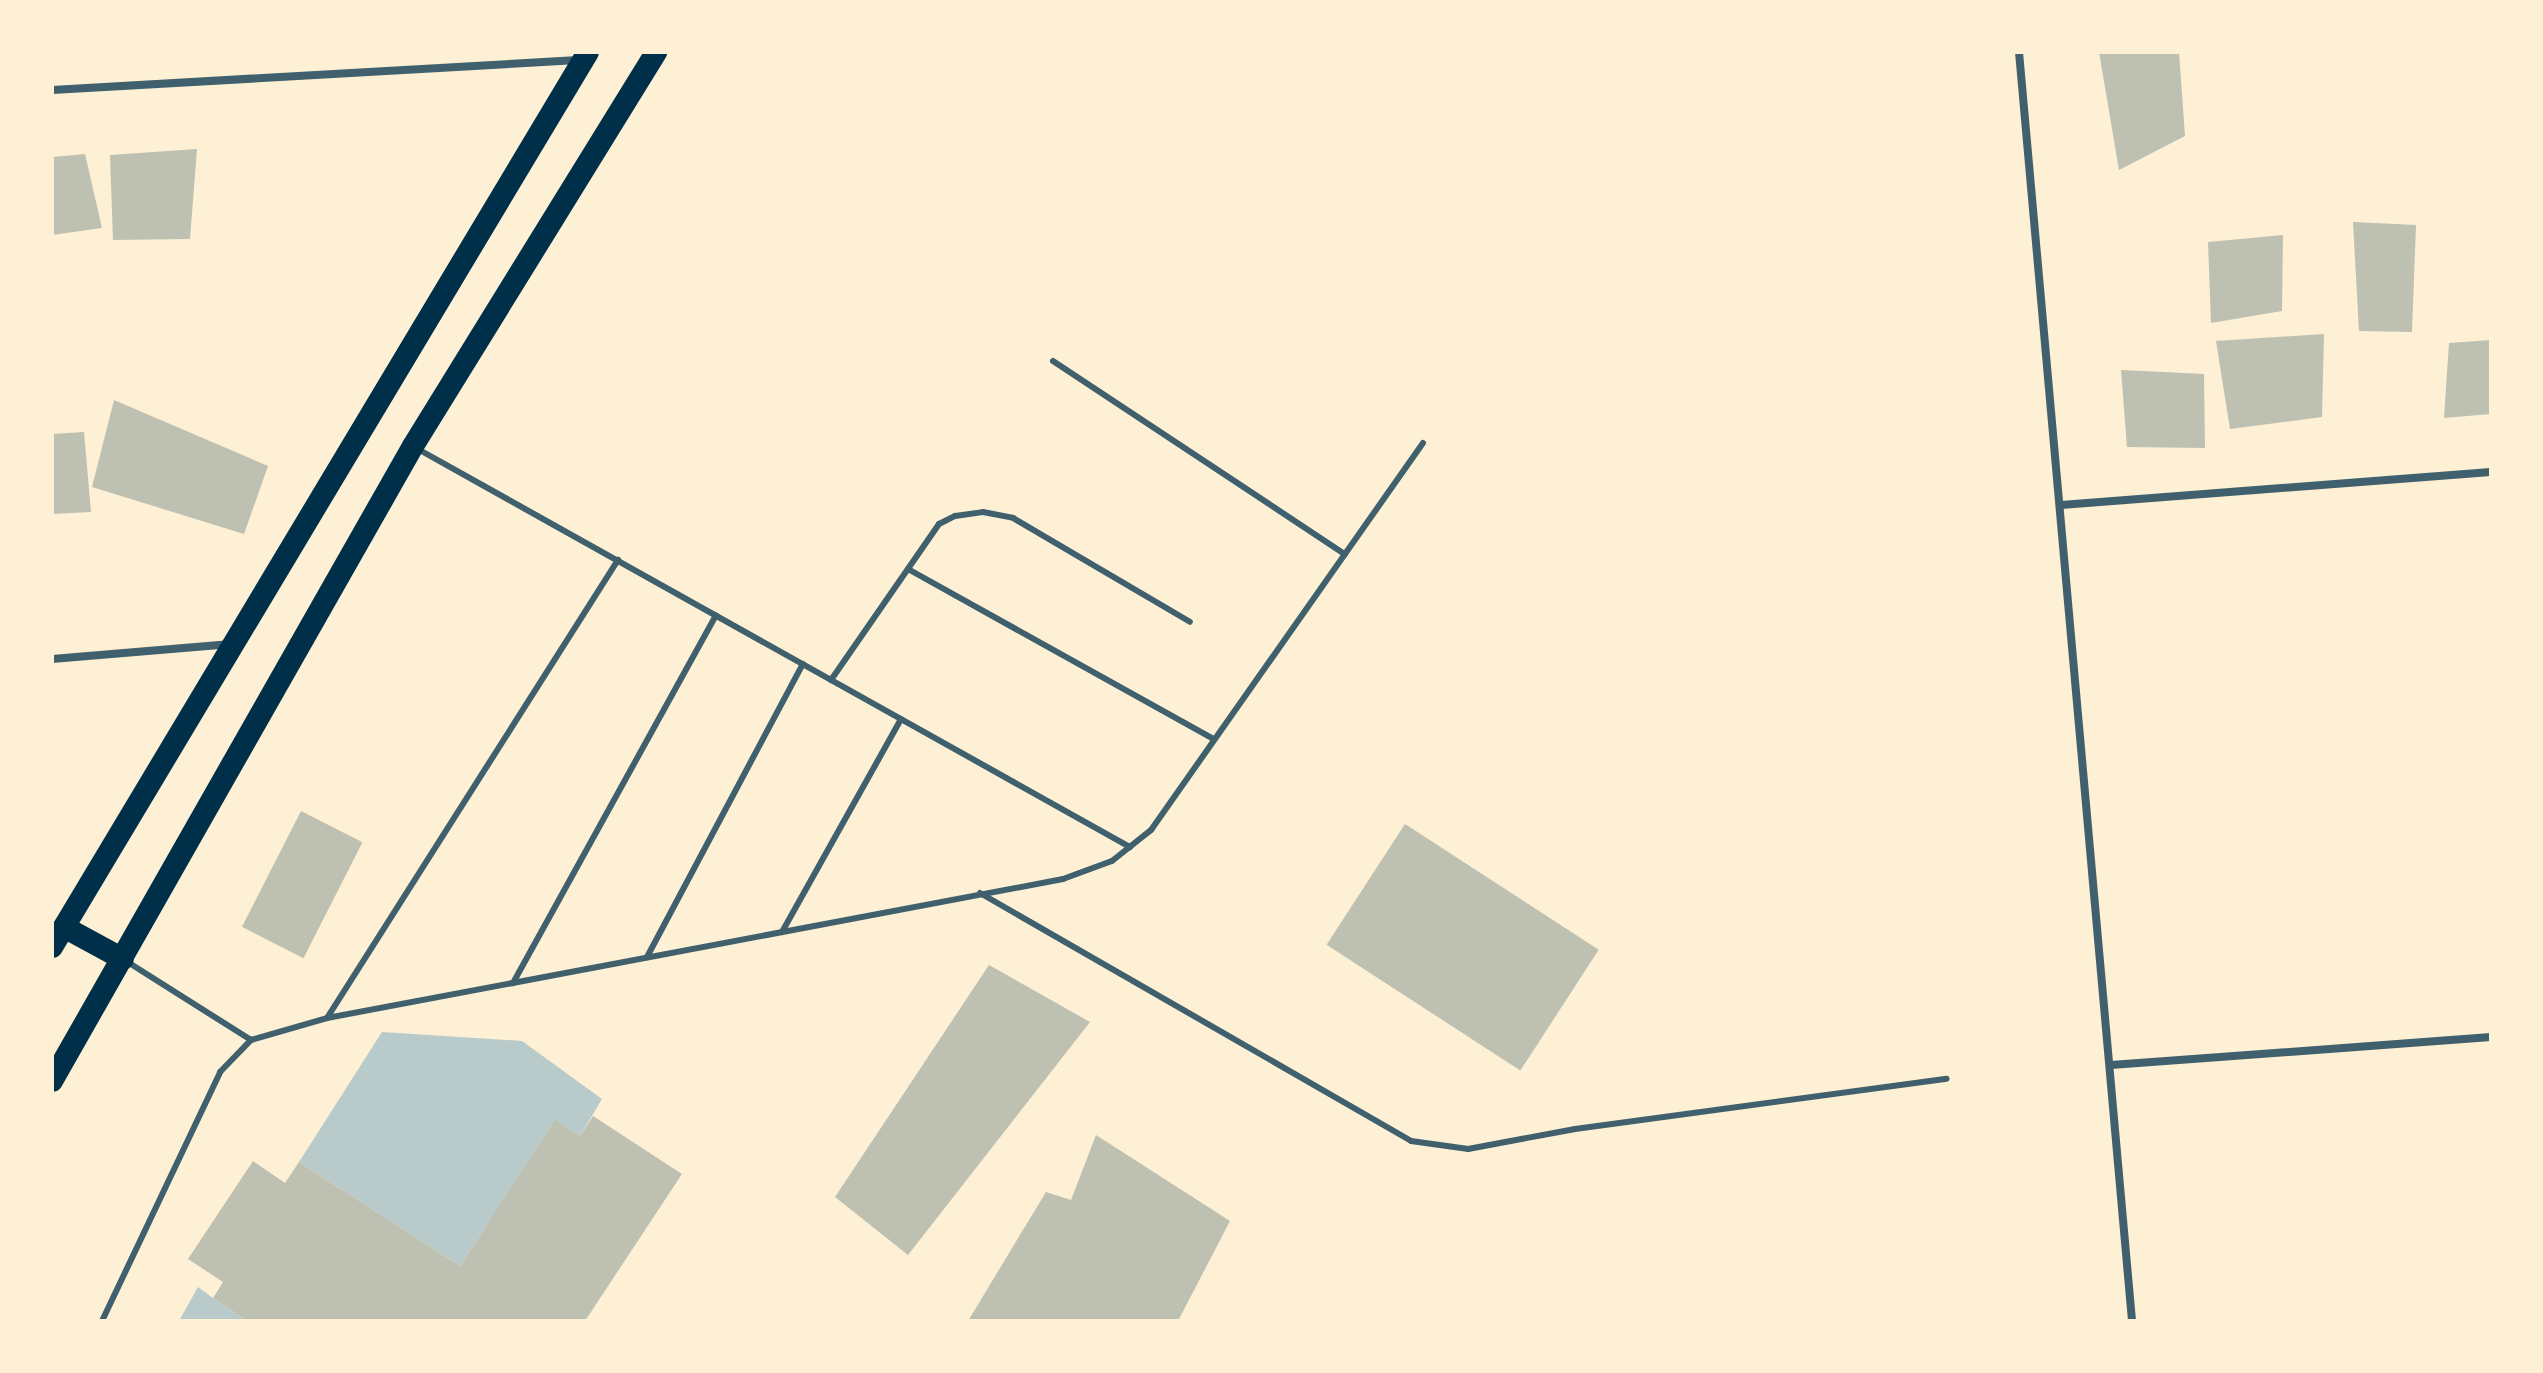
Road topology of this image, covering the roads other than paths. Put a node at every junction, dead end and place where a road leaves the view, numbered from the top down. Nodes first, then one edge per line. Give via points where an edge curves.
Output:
1 (656, 52) edge
2 (2019, 52) edge
3 (586, 56) edge
4 (52, 90) edge
5 (1053, 361) dead end
6 (1423, 443) dead end
7 (413, 446) junction
8 (2491, 472) edge
9 (2061, 505) junction
10 (1345, 554) junction
11 (618, 560) junction
12 (908, 569) junction
13 (716, 615) junction
14 (1190, 622) dead end
15 (233, 644) junction
16 (52, 659) edge
17 (803, 664) junction
18 (831, 680) junction
19 (901, 719) junction
20 (1214, 739) junction
21 (1130, 847) junction
22 (980, 893) junction
23 (64, 927) junction
24 (782, 932) junction
25 (52, 947) edge
26 (647, 957) junction
27 (123, 959) junction
28 (513, 983) junction
29 (327, 1018) junction
30 (2491, 1037) edge
31 (251, 1040) junction
32 (2111, 1065) junction
33 (1947, 1079) dead end
34 (52, 1081) edge
35 (102, 1321) edge
36 (2132, 1321) edge

1 - 7 highway
2 - 9 street
3 - 4 street
3 - 15 highway
5 - 10 lane
6 - 10 lane
7 - 11 lane
7 - 27 highway
8 - 9 street
9 - 32 street
10 - 20 lane
11 - 13 lane
11 - 29 lane
12 - 14 lane via 939,524 983,512 1013,518
12 - 18 lane
12 - 20 lane
13 - 17 lane
13 - 28 lane
15 - 16 street
15 - 23 highway
17 - 18 lane
17 - 26 lane
18 - 19 lane
19 - 21 lane
19 - 24 lane
20 - 21 lane via 1151,830
21 - 22 lane via 1112,861 1063,879
22 - 24 lane
22 - 33 lane via 1411,1141 1468,1149 1575,1129
23 - 25 highway
23 - 27 highway
24 - 26 lane
26 - 28 lane
27 - 31 lane
27 - 34 highway
28 - 29 lane
29 - 31 lane
30 - 32 street
31 - 35 lane via 220,1072
32 - 36 street

